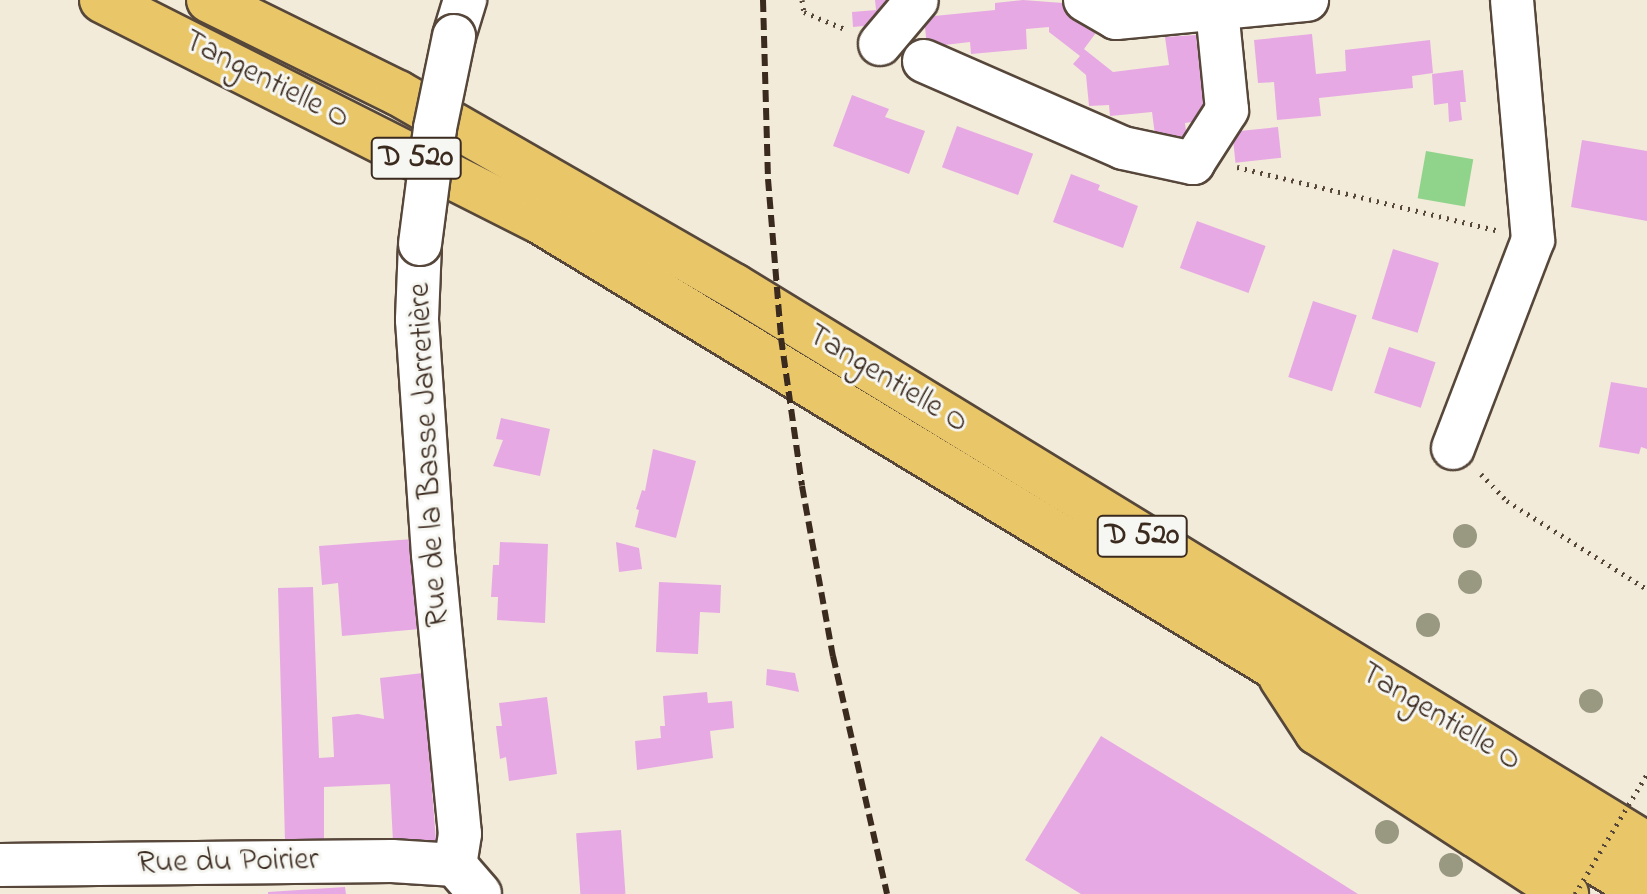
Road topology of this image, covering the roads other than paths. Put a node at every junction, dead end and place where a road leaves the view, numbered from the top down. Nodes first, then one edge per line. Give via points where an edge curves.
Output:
1 (102, 0) edge
2 (209, 0) edge
3 (917, 0) edge
4 (1085, 0) edge
5 (1307, 0) edge
6 (1512, 0) edge
7 (1216, 5) edge
8 (460, 18) edge
9 (880, 44) road end
10 (924, 61) dead end
11 (1453, 448) road end
12 (1278, 671) junction
13 (1550, 786) junction
14 (1647, 815) edge
15 (1647, 845) edge
16 (0, 865) edge
17 (468, 880) edge
18 (1647, 893) edge
19 (1566, 894) edge

1 - 12 main road, Tangentielle O / D 520 via 538,220
2 - 13 main road, Tangentielle O / D 520 via 398,93 734,286
3 - 9 street
4 - 7 street via 1116,18
5 - 7 street
6 - 11 street via 1533,240
7 - 10 street via 1227,110 1193,163 1123,148
8 - 17 street, Rue de la Basse Jarretière, bridge via 435,128 420,244 417,320 433,554
12 - 18 main road, Tangentielle O / D 520
12 - 19 main road via 1317,732
13 - 14 main road
13 - 15 main road, D 520
16 - 17 street, Rue du Poirier via 392,861

